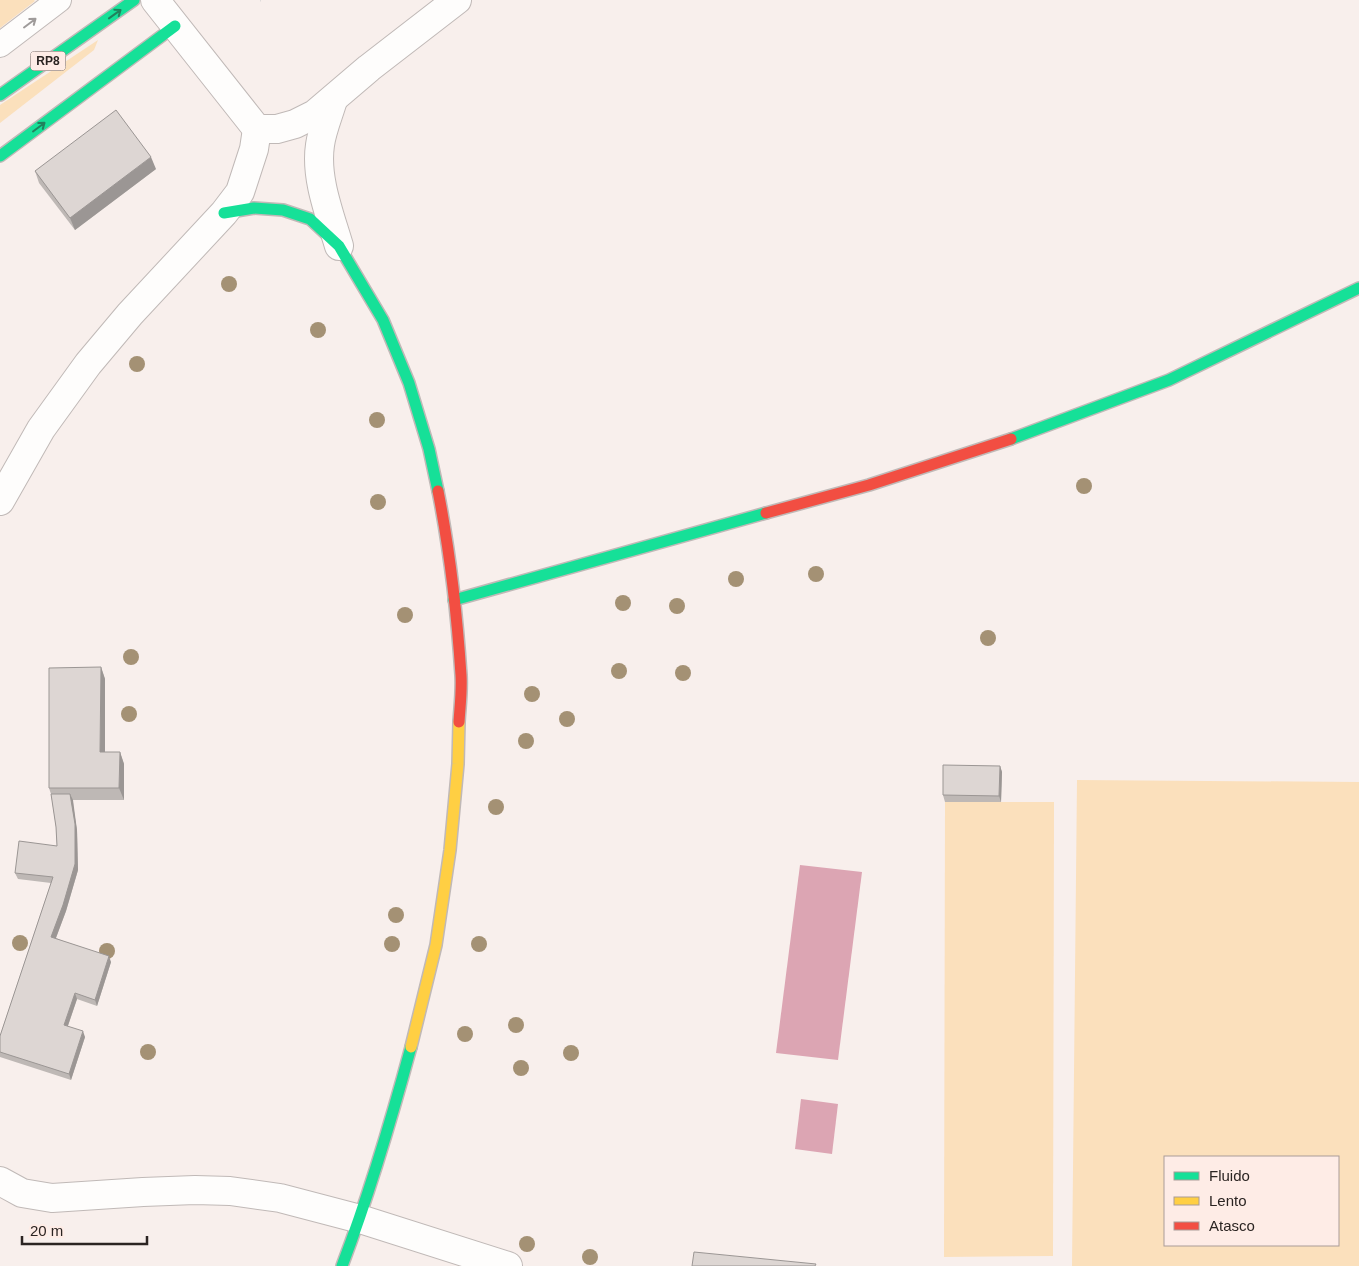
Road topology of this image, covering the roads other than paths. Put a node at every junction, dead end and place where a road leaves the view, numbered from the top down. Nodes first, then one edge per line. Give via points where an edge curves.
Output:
1 (60, 0) edge
2 (134, 0) edge
3 (155, 0) edge
4 (457, 0) edge
5 (175, 26) junction
6 (0, 45) edge
7 (0, 95) edge
8 (333, 100) junction
9 (257, 129) junction
10 (0, 156) edge
11 (224, 213) junction
12 (339, 246) junction
13 (1359, 288) edge
14 (0, 501) edge
15 (454, 600) junction
16 (0, 1181) edge
17 (360, 1220) junction
18 (342, 1266) edge
19 (508, 1266) edge

6 -> 1 lane
7 -> 2 street, RP8
3 - 5 street
4 - 8 street
5 - 9 street
10 -> 5 street
8 - 9 street via 295,124 277,130
8 - 12 street via 320,145 320,176
9 - 11 street via 240,192
11 - 12 street via 254,208 283,210 310,219
11 - 14 street via 88,364 41,429
12 - 15 street via 383,320 409,383 429,450 444,523
13 - 15 street via 1169,380 1024,435 869,486
15 - 17 street via 461,677 458,764 442,907 419,1019
16 - 17 street via 22,1193 52,1198 230,1191 280,1198
17 - 18 street
17 - 19 street

